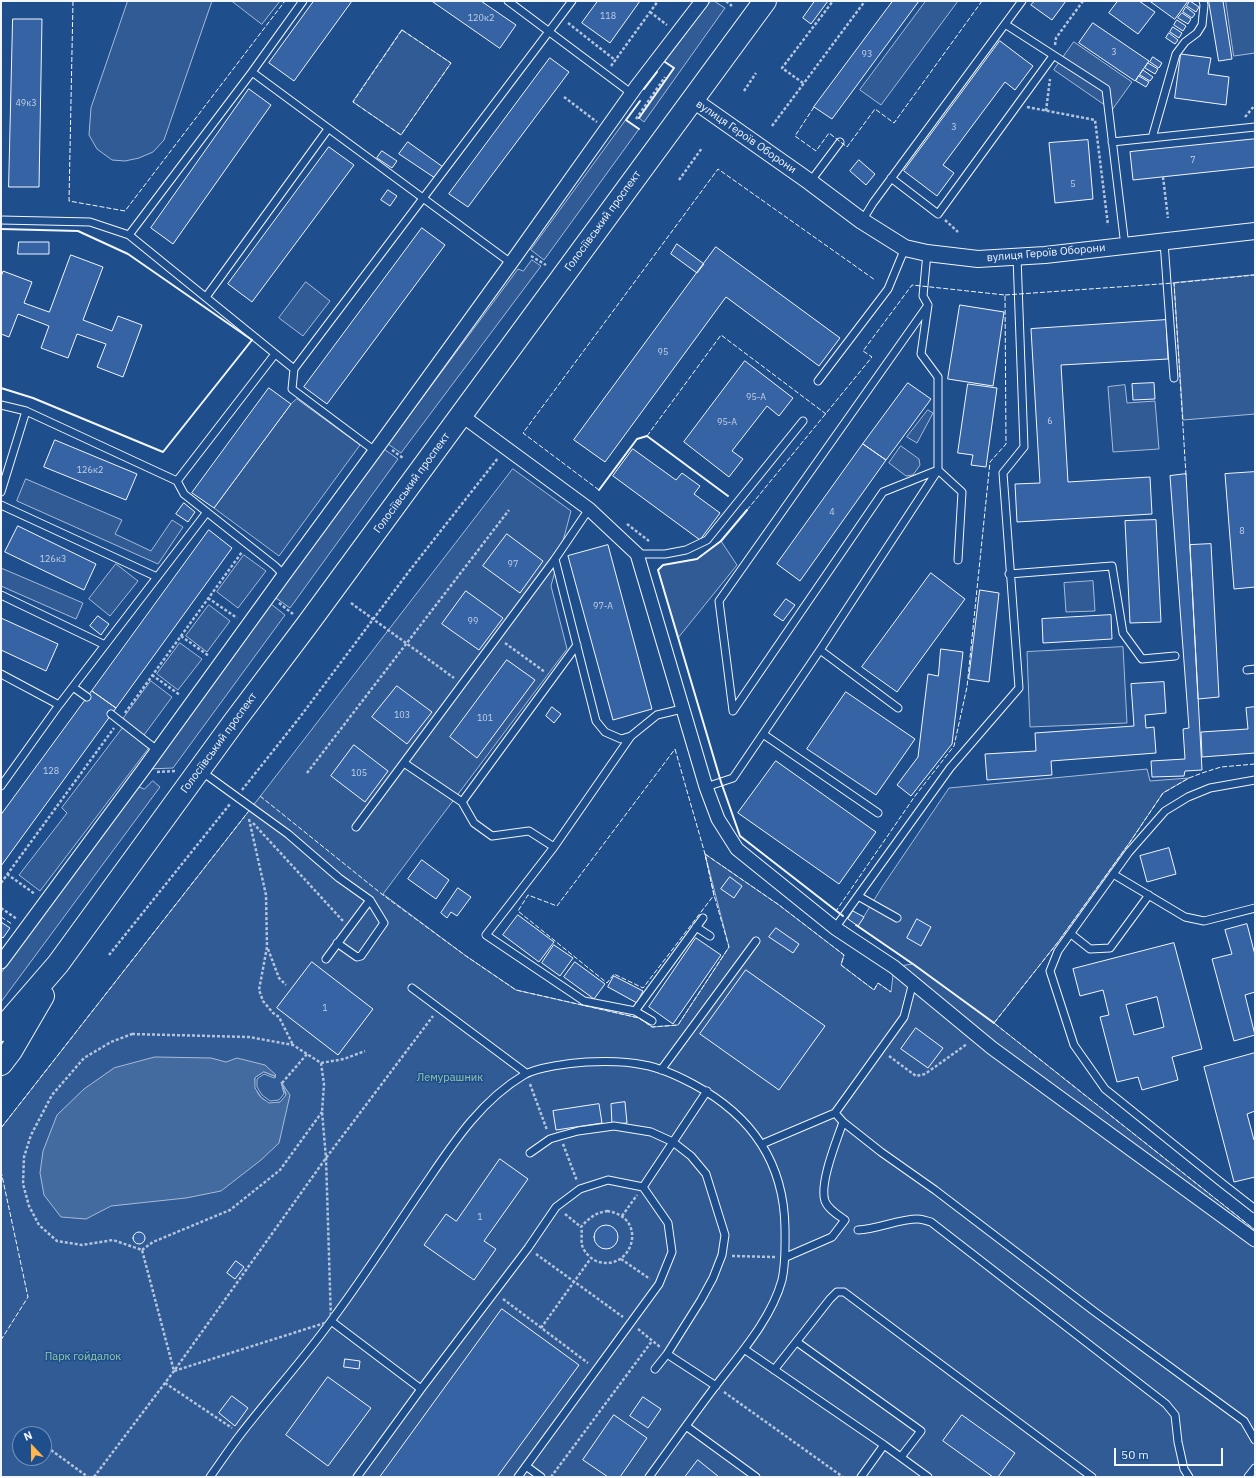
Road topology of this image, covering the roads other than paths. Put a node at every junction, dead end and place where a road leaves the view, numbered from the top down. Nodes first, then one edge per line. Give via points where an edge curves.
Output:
1 (303, 1) edge
2 (508, 1) edge
3 (572, 1) edge
4 (702, 1) edge
5 (765, 1) edge
6 (1022, 1) edge
7 (1203, 1) edge
8 (1005, 24) junction
9 (549, 31) junction
10 (1053, 56) junction
11 (252, 72) junction
12 (631, 93) junction
13 (692, 99) junction
14 (1255, 127) edge
15 (328, 129) junction
16 (1152, 138) junction
17 (840, 142) dead end
18 (1112, 142) junction
19 (892, 178) junction
20 (810, 182) junction
21 (423, 199) junction
22 (1, 220) edge
23 (862, 221) junction
24 (1255, 231) edge
25 (129, 234) junction
26 (1164, 242) junction
27 (1125, 246) junction
28 (905, 248) junction
29 (927, 253) junction
30 (1017, 256) junction
31 (511, 263) junction
32 (206, 297) junction
33 (928, 305) junction
34 (275, 354) junction
35 (294, 369) junction
36 (1174, 378) dead end
37 (818, 381) dead end
38 (1, 405) edge
39 (26, 411) junction
40 (462, 415) junction
41 (803, 421) dead end
42 (375, 451) junction
43 (938, 470) junction
44 (176, 481) junction
45 (1, 492) edge
46 (1, 505) edge
47 (589, 509) junction
48 (206, 512) junction
49 (637, 554) junction
50 (555, 559) junction
51 (958, 560) dead end
52 (1009, 574) junction
53 (284, 575) junction
54 (157, 577) junction
55 (1, 595) edge
56 (105, 645) junction
57 (577, 646) junction
58 (820, 650) junction
59 (1175, 656) dead end
60 (1, 674) edge
61 (73, 687) junction
62 (87, 697) dead end
63 (59, 705) junction
64 (898, 708) dead end
65 (682, 709) junction
66 (111, 714) dead end
67 (763, 734) junction
68 (631, 736) junction
69 (157, 750) junction
70 (404, 763) junction
71 (199, 770) junction
72 (1255, 780) edge
73 (1, 786) edge
74 (706, 788) junction
75 (462, 802) junction
76 (878, 813) dead end
77 (356, 827) dead end
78 (554, 847) junction
79 (1113, 874) junction
80 (1149, 895) junction
81 (858, 896) junction
82 (370, 900) junction
83 (1255, 908) edge
84 (702, 918) dead end
85 (897, 918) dead end
86 (696, 927) junction
87 (835, 928) junction
88 (1071, 934) junction
89 (710, 936) dead end
90 (756, 941) dead end
91 (338, 943) junction
92 (2, 959) edge
93 (326, 959) dead end
94 (58, 964) junction
95 (913, 982) junction
96 (412, 988) dead end
97 (635, 1011) junction
98 (652, 1021) dead end
99 (1, 1030) edge
100 (1, 1064) edge
101 (661, 1070) junction
102 (526, 1073) junction
103 (707, 1091) junction
104 (835, 1113) junction
105 (843, 1122) junction
106 (673, 1142) junction
107 (762, 1144) junction
108 (530, 1153) dead end
109 (643, 1187) junction
110 (1255, 1209) edge
111 (858, 1230) dead end
112 (1255, 1240) edge
113 (786, 1257) junction
114 (331, 1321) junction
115 (797, 1342) junction
116 (744, 1349) junction
117 (667, 1354) junction
118 (656, 1369) dead end
119 (774, 1370) junction
120 (716, 1386) junction
121 (421, 1389) junction
122 (686, 1426) junction
123 (1255, 1440) edge
124 (884, 1445) junction
125 (901, 1457) junction
126 (526, 1466) junction
127 (1255, 1468) edge
128 (210, 1477) edge
129 (357, 1477) edge
130 (518, 1477) edge
131 (541, 1477) edge
132 (649, 1477) edge
133 (756, 1477) edge
134 (861, 1477) edge
135 (928, 1477) edge
136 (1092, 1477) edge
137 (1189, 1477) edge
138 (1248, 1477) edge

1 - 11 lane
2 - 9 lane
3 - 9 lane
4 - 12 street
5 - 13 highway, Голосіївський проспект
6 - 8 lane
7 - 16 lane via 1202,26 1176,54
8 - 10 lane
8 - 19 lane
9 - 12 lane
9 - 21 lane
10 - 18 lane via 1106,89
10 - 19 lane via 938,214
11 - 15 lane
11 - 25 lane
12 - 31 street
13 - 20 street, вулиця Героїв Оборони
13 - 40 highway, Голосіївський проспект
14 - 16 lane
15 - 21 lane
15 - 32 lane
16 - 18 lane
17 - 20 lane
18 - 27 lane
19 - 23 lane
20 - 23 street, вулиця Героїв Оборони
21 - 31 lane
21 - 35 lane
22 - 25 lane via 90,222
23 - 28 street, вулиця Героїв Оборони
24 - 26 street, вулиця Героїв Оборони
25 - 32 lane
26 - 27 street, вулиця Героїв Оборони
26 - 36 lane
27 - 30 street, вулиця Героїв Оборони
28 - 29 street, вулиця Героїв Оборони
28 - 37 lane via 888,289
29 - 30 street, вулиця Героїв Оборони via 978,259
29 - 33 lane via 923,296
30 - 52 lane via 1024,447 1003,473
31 - 42 street
32 - 34 lane
33 - 43 lane via 921,354 938,377
33 - 43 lane via 719,601 733,710 883,492
34 - 35 lane
34 - 44 lane
35 - 42 lane via 292,389
38 - 39 lane
39 - 44 lane
39 - 45 lane
40 - 47 street
40 - 71 highway, Голосіївський проспект
41 - 49 lane via 707,540 686,550 665,554
42 - 53 street
43 - 51 lane via 962,492
43 - 58 lane
44 - 48 lane via 184,494
46 - 54 lane
47 - 49 street
47 - 50 lane
48 - 53 lane
48 - 54 lane
49 - 65 street
50 - 57 lane
50 - 70 lane
52 - 59 lane via 1112,566 1122,633 1142,659
52 - 81 lane via 1019,688 950,768
53 - 69 street
54 - 56 lane
55 - 56 lane
56 - 61 lane
57 - 68 lane via 596,721 605,732 620,739
57 - 75 lane
58 - 64 lane
58 - 67 lane
60 - 63 lane
61 - 62 lane
61 - 63 lane
63 - 73 lane
65 - 68 lane via 657,716
65 - 74 street
66 - 69 lane
67 - 74 lane via 733,778
67 - 76 lane
68 - 78 lane
69 - 92 street
70 - 75 lane
70 - 77 lane
71 - 82 lane via 288,834 339,878
71 - 94 highway, Голосіївський проспект
72 - 79 lane via 1210,788 1165,811
74 - 87 street via 718,819 737,850
75 - 78 lane via 474,823 492,836 529,831
78 - 97 lane via 486,935 584,1001
79 - 80 lane
79 - 88 lane
80 - 83 lane via 1185,917 1204,921
80 - 88 lane via 1110,948 1090,949
81 - 85 lane
81 - 87 lane
82 - 91 lane
82 - 91 lane via 384,923 361,956 357,957
84 - 86 lane
86 - 89 lane
86 - 97 lane
87 - 95 street
88 - 110 lane via 1058,951 1050,971 1074,1045 1105,1089
90 - 101 lane
91 - 93 lane
94 - 99 highway, Голосіївський проспект
94 - 100 highway, Голосіївський проспект via 35,1011
95 - 104 lane via 904,1017
95 - 112 street via 983,1040
96 - 102 lane
97 - 98 lane
101 - 102 lane via 644,1064 601,1061 567,1063
101 - 103 lane via 675,1074
102 - 114 lane via 491,1099 459,1134
103 - 106 lane
103 - 107 lane via 742,1118
104 - 105 lane
104 - 107 lane
105 - 113 lane via 824,1182 824,1193 829,1207 845,1220 832,1238
105 - 123 lane via 1244,1421
106 - 108 lane via 651,1132 614,1126 560,1136
106 - 109 lane
106 - 117 lane via 691,1156 706,1174 726,1235 713,1278
107 - 113 lane via 774,1168 781,1192
109 - 121 lane via 608,1180 580,1189 556,1208
109 - 126 lane via 668,1223 672,1252 658,1284
111 - 137 lane via 918,1219 931,1222 1166,1404 1175,1415 1184,1469
113 - 116 lane via 782,1280 774,1300
114 - 121 lane
114 - 128 lane via 240,1434
115 - 119 lane
115 - 125 lane via 921,1431
115 - 136 lane via 837,1292 847,1294
116 - 119 lane
116 - 120 lane
117 - 118 lane
117 - 120 lane
119 - 124 lane
120 - 122 lane
121 - 129 lane
122 - 132 lane
122 - 133 lane
124 - 125 lane
124 - 134 lane
125 - 135 lane
126 - 130 lane
126 - 131 lane
127 - 138 lane

